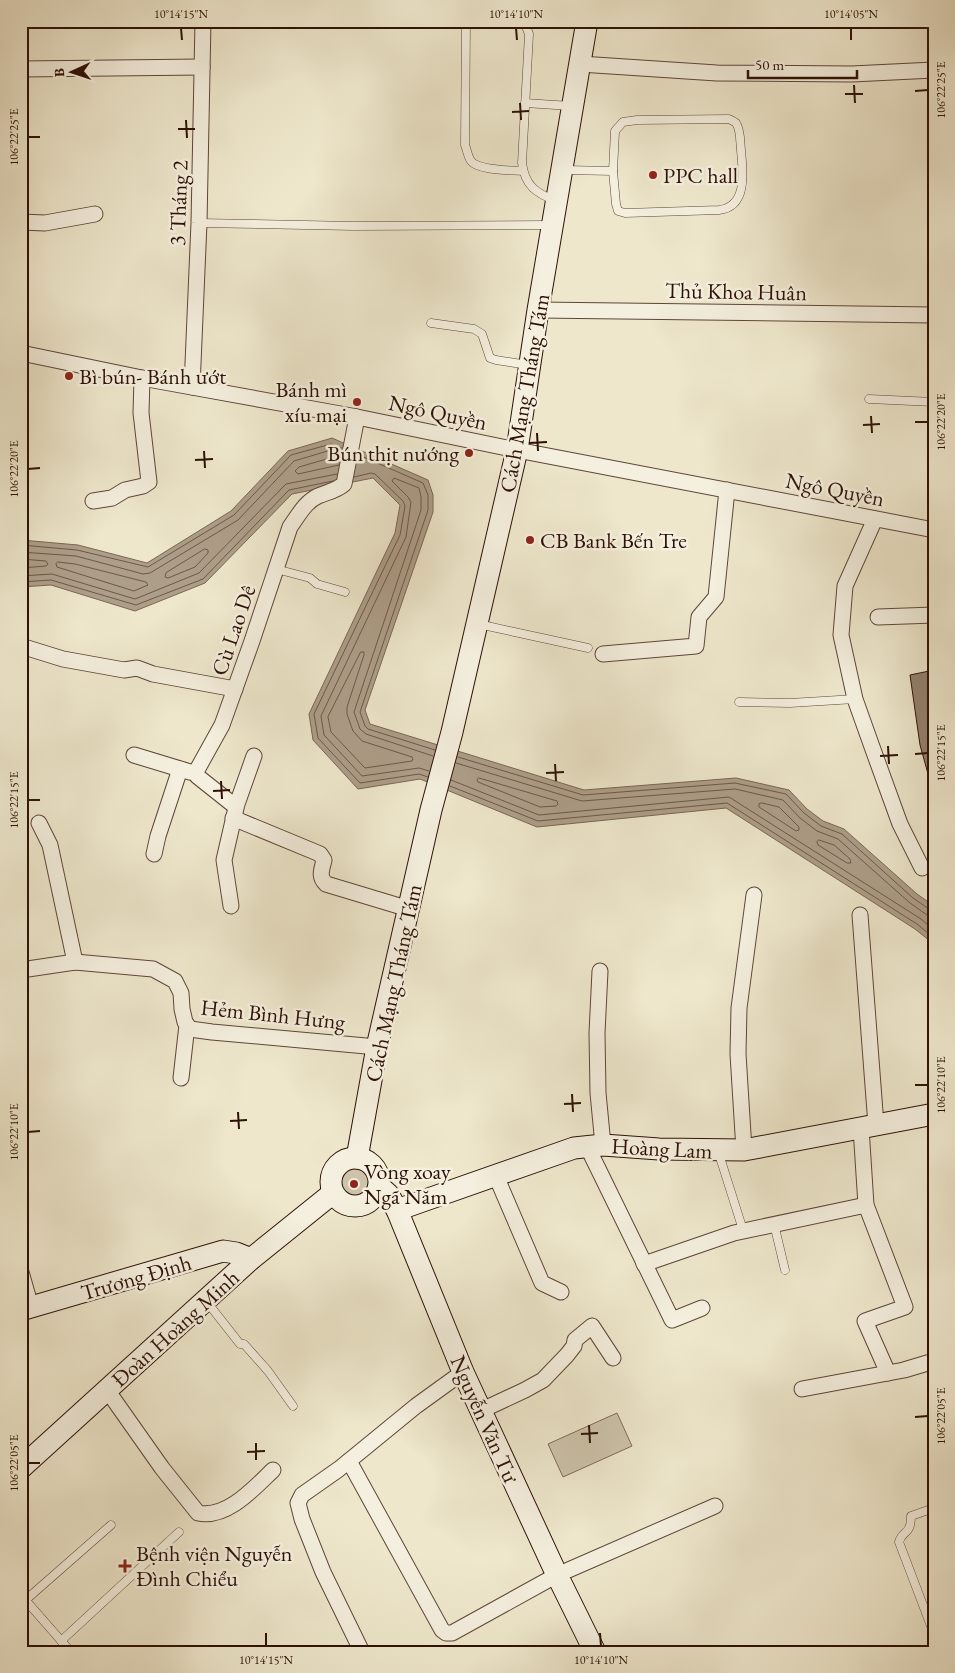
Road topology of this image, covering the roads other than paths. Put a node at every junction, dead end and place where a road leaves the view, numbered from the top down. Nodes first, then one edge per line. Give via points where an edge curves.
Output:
1 (203, 21) edge
2 (466, 21) edge
3 (520, 21) edge
4 (587, 21) edge
5 (580, 64) junction
6 (202, 67) junction
7 (21, 69) edge
8 (934, 70) edge
9 (525, 103) junction
10 (573, 106) junction
11 (562, 170) junction
12 (523, 171) junction
13 (613, 171) junction
14 (556, 202) junction
15 (95, 214) dead end
16 (21, 222) edge
17 (199, 223) junction
18 (553, 225) junction
19 (538, 310) junction
20 (934, 315) edge
21 (431, 323) dead end
22 (21, 353) edge
23 (530, 366) junction
24 (142, 378) junction
25 (192, 387) junction
26 (869, 400) dead end
27 (934, 402) edge
28 (357, 417) junction
29 (516, 450) junction
30 (727, 490) junction
31 (93, 501) dead end
32 (875, 519) junction
33 (934, 530) edge
34 (276, 569) junction
35 (345, 592) dead end
36 (934, 615) edge
37 (878, 617) dead end
38 (476, 623) junction
39 (21, 646) edge
40 (588, 648) dead end
41 (603, 654) dead end
42 (235, 689) junction
43 (855, 700) junction
44 (739, 702) dead end
45 (134, 755) dead end
46 (254, 756) dead end
47 (180, 769) junction
48 (196, 773) junction
49 (235, 813) junction
50 (39, 823) dead end
51 (154, 854) dead end
52 (922, 868) dead end
53 (754, 895) dead end
54 (231, 906) dead end
55 (409, 909) junction
56 (860, 915) dead end
57 (75, 962) junction
58 (21, 970) edge
59 (600, 971) dead end
60 (187, 1025) junction
61 (378, 1047) junction
62 (180, 1078) dead end
63 (934, 1114) edge
64 (869, 1127) junction
65 (595, 1146) junction
66 (718, 1150) junction
67 (744, 1150) junction
68 (357, 1158) junction
69 (496, 1176) junction
70 (380, 1186) junction
71 (333, 1193) junction
72 (866, 1205) junction
73 (397, 1210) junction
74 (774, 1224) junction
75 (744, 1230) junction
76 (252, 1259) junction
77 (644, 1264) junction
78 (785, 1270) dead end
79 (21, 1272) edge
80 (561, 1292) dead end
81 (206, 1300) junction
82 (702, 1308) dead end
83 (26, 1309) edge
84 (613, 1358) dead end
85 (934, 1361) edge
86 (463, 1372) junction
87 (888, 1373) junction
88 (802, 1389) dead end
89 (107, 1390) junction
90 (293, 1406) dead end
91 (480, 1411) junction
92 (349, 1461) junction
93 (21, 1468) edge
94 (273, 1470) dead end
95 (714, 1506) dead end
96 (934, 1508) edge
97 (112, 1525) dead end
98 (179, 1532) dead end
99 (557, 1575) junction
100 (23, 1600) edge
101 (934, 1634) edge
102 (61, 1641) junction
103 (934, 1647) edge
104 (71, 1652) edge
105 (362, 1652) edge
106 (595, 1652) edge
107 (922, 1652) edge

1 - 6 street, 3 Tháng 2
2 - 12 lane via 465,145 470,160 487,168
3 - 9 lane via 529,34
4 - 5 main road, Cách Mạng Tháng Tám
5 - 8 street via 717,73 852,74
5 - 10 main road, Cách Mạng Tháng Tám
6 - 7 street
6 - 17 street, 3 Tháng 2
9 - 10 lane
9 - 12 lane
10 - 11 main road, Cách Mạng Tháng Tám
11 - 13 lane
11 - 14 main road, Cách Mạng Tháng Tám
12 - 14 lane via 538,193
13 - 13 lane via 615,131 623,122 729,120 736,122 739,130 743,174 741,192 735,203 723,210 618,211
14 - 18 main road, Cách Mạng Tháng Tám
15 - 16 street via 45,223
17 - 18 lane
17 - 25 street, 3 Tháng 2
18 - 19 main road, Cách Mạng Tháng Tám
19 - 20 street, Thủ Khoa Huân
19 - 23 main road, Cách Mạng Tháng Tám
21 - 23 lane via 474,330 482,334 490,358
22 - 24 street, Ngô Quyền
23 - 29 main road, Cách Mạng Tháng Tám
24 - 25 street, Ngô Quyền
24 - 31 street via 141,413 149,482 112,498
25 - 28 street, Ngô Quyền
26 - 27 lane
28 - 29 street, Ngô Quyền
28 - 34 street, Cù Lao Dê via 344,484 314,498 302,509 290,527
29 - 30 street, Ngô Quyền
29 - 38 main road, Cách Mạng Tháng Tám
30 - 32 street, Ngô Quyền
30 - 41 street via 716,598 700,617 696,646
32 - 33 street, Ngô Quyền
32 - 43 street via 845,586 841,635
34 - 35 lane
34 - 42 street, Cù Lao Dê
36 - 37 street
38 - 40 lane
38 - 55 main road, Cách Mạng Tháng Tám
39 - 42 street via 63,659 124,670 137,668 153,674
42 - 48 street, Cù Lao Dê via 222,725
43 - 44 lane
43 - 52 street via 900,824
45 - 47 street
46 - 49 street
47 - 48 street
47 - 51 street
48 - 49 street
49 - 54 street via 224,860
49 - 55 street via 320,854 324,860 322,881 326,884
50 - 57 street via 50,845
53 - 67 street via 738,1008
55 - 61 main road, Cách Mạng Tháng Tám
56 - 64 street
57 - 58 street, Hẻm Bình Hưng
57 - 60 street, Hẻm Bình Hưng via 153,968 174,982 181,993
59 - 65 street
60 - 61 street, Hẻm Bình Hưng via 190,1029 212,1032
60 - 62 street
61 - 68 main road, Cách Mạng Tháng Tám
63 - 64 main road, Hoàng Lam
64 - 67 main road, Hoàng Lam
64 - 72 street
65 - 66 main road, Hoàng Lam
65 - 69 main road, Hoàng Lam via 574,1148
65 - 77 street
66 - 67 main road, Hoàng Lam
66 - 75 lane
68 - 70 main road via 365,1159 377,1170
68 - 71 main road via 348,1158 335,1168 331,1176
69 - 73 main road, Hoàng Lam
69 - 80 street via 542,1283
70 - 71 main road via 372,1200 359,1207 344,1204
70 - 73 main road, Nguyễn Văn Tư
71 - 76 main road, Đoàn Hoàng Minh
72 - 74 street
72 - 87 street via 905,1307 865,1321
73 - 86 main road, Nguyễn Văn Tư
74 - 75 street
74 - 78 lane
75 - 77 street
76 - 81 main road, Đoàn Hoàng Minh
76 - 83 main road, Trương Định via 223,1252
77 - 82 street via 672,1320
79 - 83 street
81 - 89 main road, Đoàn Hoàng Minh
81 - 90 lane via 240,1344 244,1344 268,1371
84 - 91 street via 592,1326 574,1340 574,1346 543,1380
85 - 87 street
86 - 91 main road, Nguyễn Văn Tư
86 - 92 street
87 - 88 street
89 - 93 main road, Đoàn Hoàng Minh
89 - 94 street via 198,1513 213,1513 227,1507
91 - 99 main road, Nguyễn Văn Tư
92 - 99 street via 446,1633 452,1633
92 - 105 street via 302,1495 298,1503 323,1572
95 - 99 street
96 - 101 lane via 911,1516 911,1526 899,1542
97 - 100 lane
98 - 102 lane
99 - 106 main road, Nguyễn Văn Tư
100 - 102 lane
102 - 104 lane
103 - 107 lane

